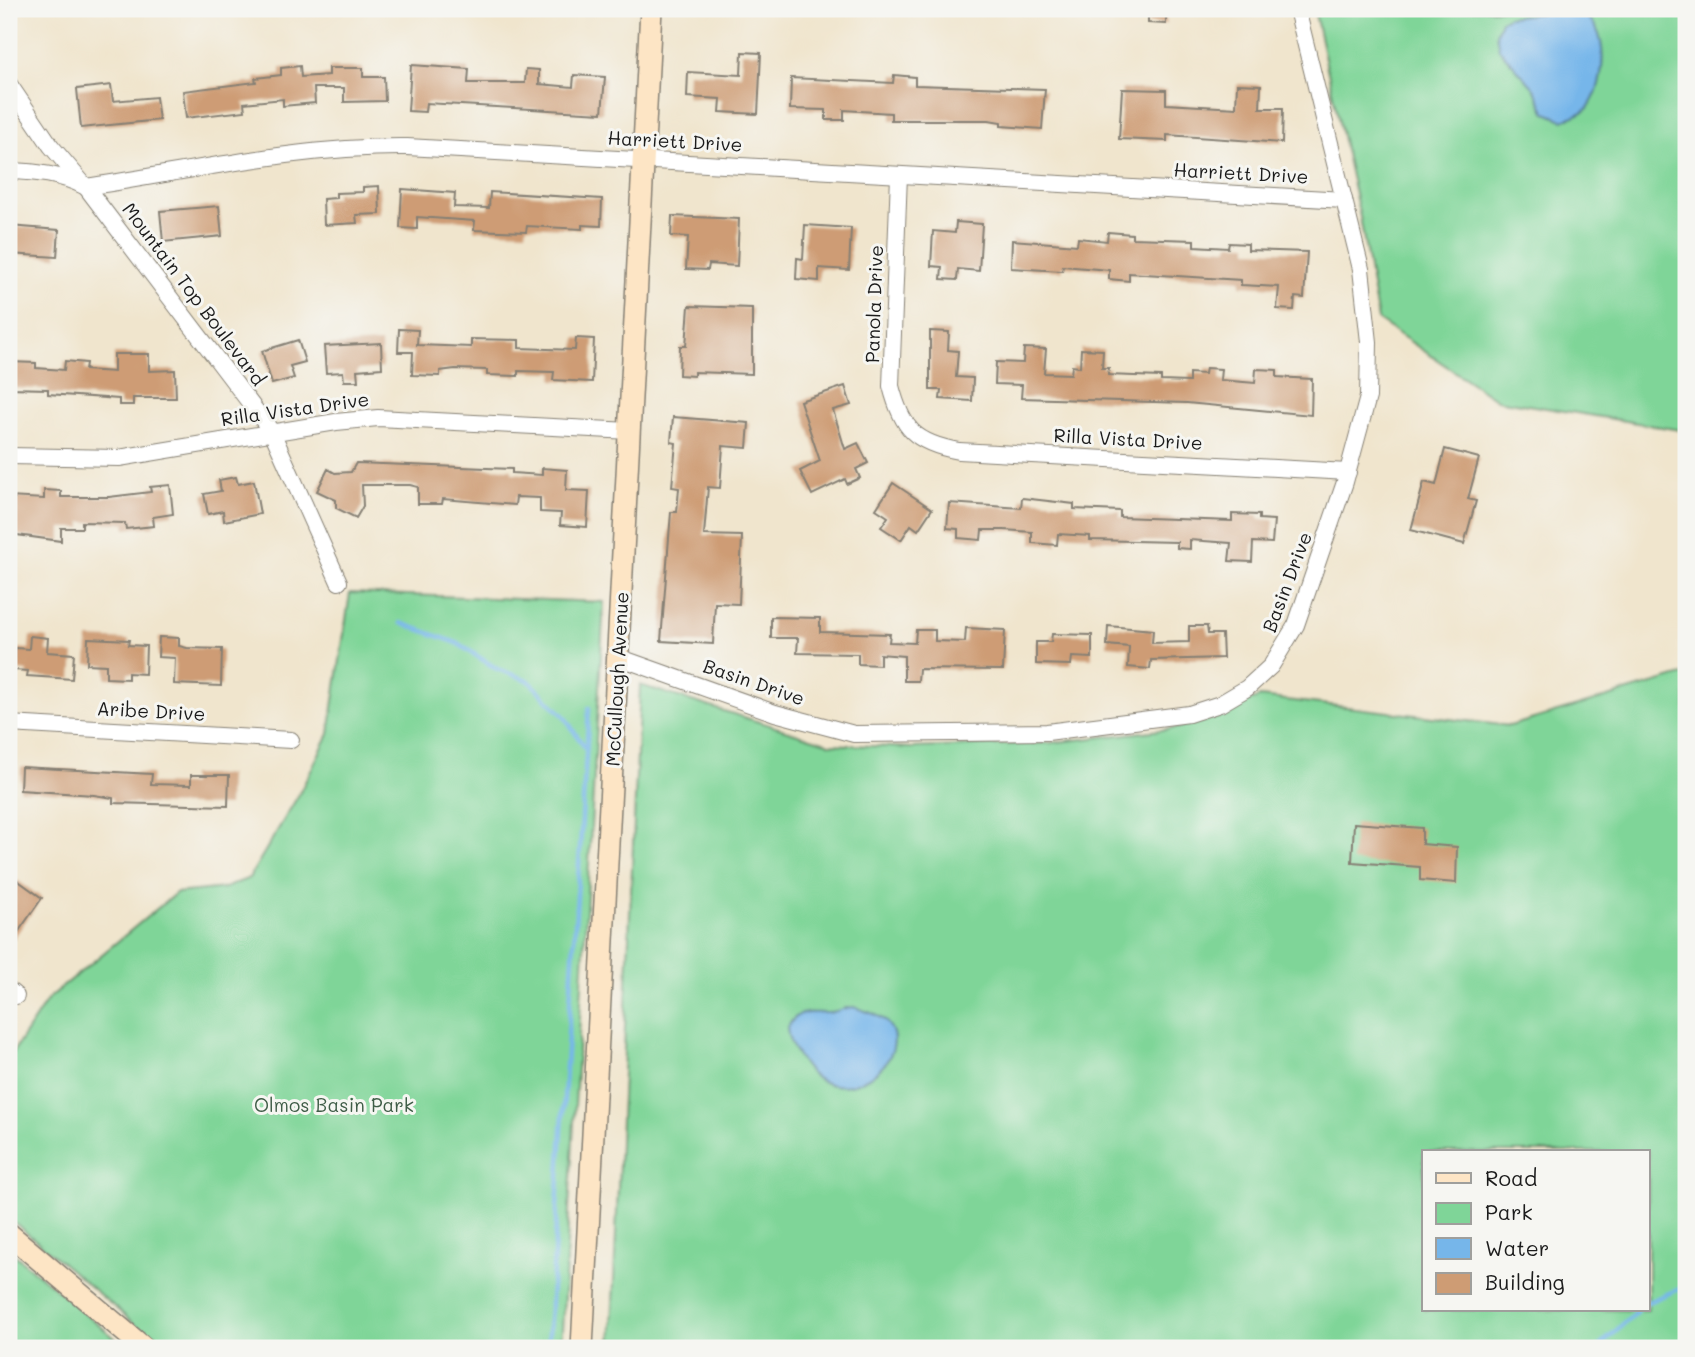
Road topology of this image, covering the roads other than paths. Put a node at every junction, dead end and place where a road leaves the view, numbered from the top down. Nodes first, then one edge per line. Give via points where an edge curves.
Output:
1 (652, 9) edge
2 (1297, 9) edge
3 (9, 84) edge
4 (643, 161) junction
5 (9, 171) edge
6 (899, 175) junction
7 (86, 187) junction
8 (1344, 200) junction
9 (630, 431) junction
10 (272, 432) junction
11 (909, 432) joint
12 (9, 456) edge
13 (1348, 472) junction
14 (339, 582) dead end
15 (618, 657) junction
16 (9, 723) edge
17 (291, 740) dead end
18 (9, 1234) edge
19 (144, 1348) edge
20 (582, 1348) edge

1 - 4 main road, McCullough Avenue
2 - 8 street, Basin Drive
3 - 7 street, Mountain Top Boulevard
4 - 6 street, Harriett Drive
4 - 7 street, Harriett Drive via 369,146
4 - 9 main road, McCullough Avenue
5 - 7 street, Harriett Drive via 43,173
6 - 8 street, Harriett Drive
6 - 11 street, Panola Drive via 891,386
7 - 10 street, Mountain Top Boulevard
8 - 13 street, Basin Drive via 1361,269 1369,342 1368,397
9 - 10 street, Rilla Vista Drive via 378,418
9 - 15 main road, McCullough Avenue
10 - 12 street, Rilla Vista Drive via 119,458
10 - 14 street, Mountain Top Boulevard
11 - 13 street, Rilla Vista Drive via 933,446 959,451
13 - 15 street, Basin Drive via 1289,640 1271,666 1247,688 1220,704 1189,714 1047,732 854,734 775,713
15 - 20 main road, McCullough Avenue
16 - 17 street, Aribe Drive
18 - 19 main road

